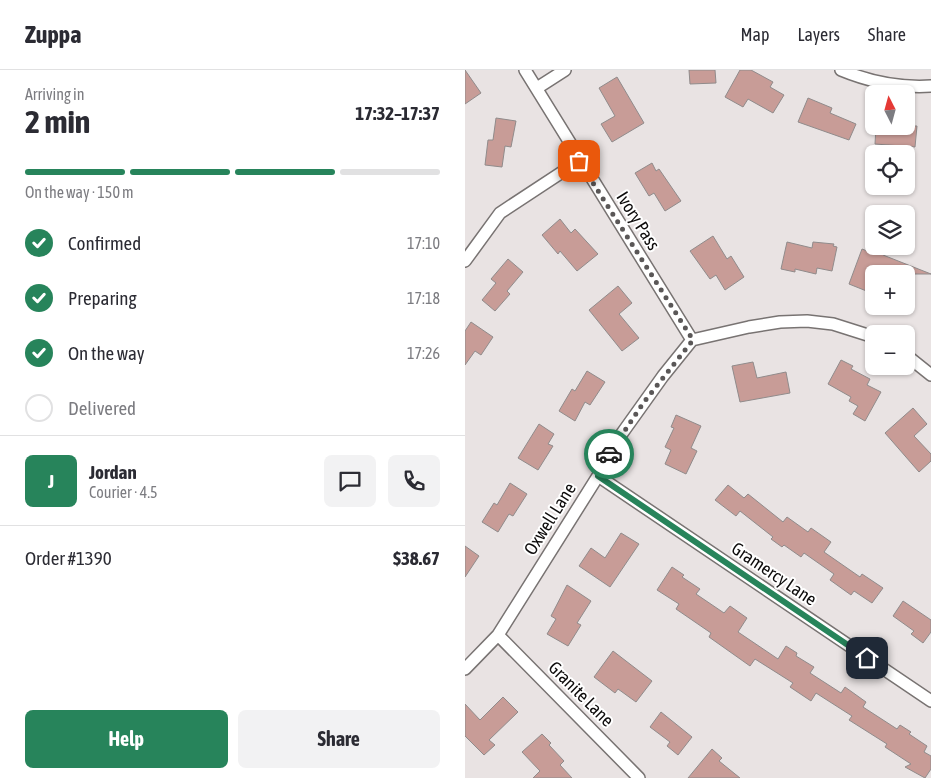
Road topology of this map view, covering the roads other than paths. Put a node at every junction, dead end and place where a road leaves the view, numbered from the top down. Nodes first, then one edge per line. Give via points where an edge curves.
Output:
1 (525, 70) edge
2 (565, 70) edge
3 (841, 70) edge
4 (931, 86) edge
5 (537, 88) junction
6 (579, 161) junction
7 (465, 261) edge
8 (865, 334) edge
9 (693, 340) junction
10 (915, 362) edge
11 (931, 375) edge
12 (598, 476) junction
13 (498, 635) junction
14 (465, 669) edge
15 (931, 701) edge
16 (639, 778) edge

1 - 5 street, Ivory Pass
2 - 5 street
3 - 4 street via 873,81
5 - 6 street, Ivory Pass
6 - 7 street via 500,213
6 - 9 street, Ivory Pass
8 - 9 street via 833,324 807,321 749,327
9 - 12 street, Oxwell Lane via 634,415
10 - 11 street
12 - 13 street, Oxwell Lane
12 - 15 street, Gramercy Lane
13 - 14 street, Oxwell Lane
13 - 16 street, Granite Lane

